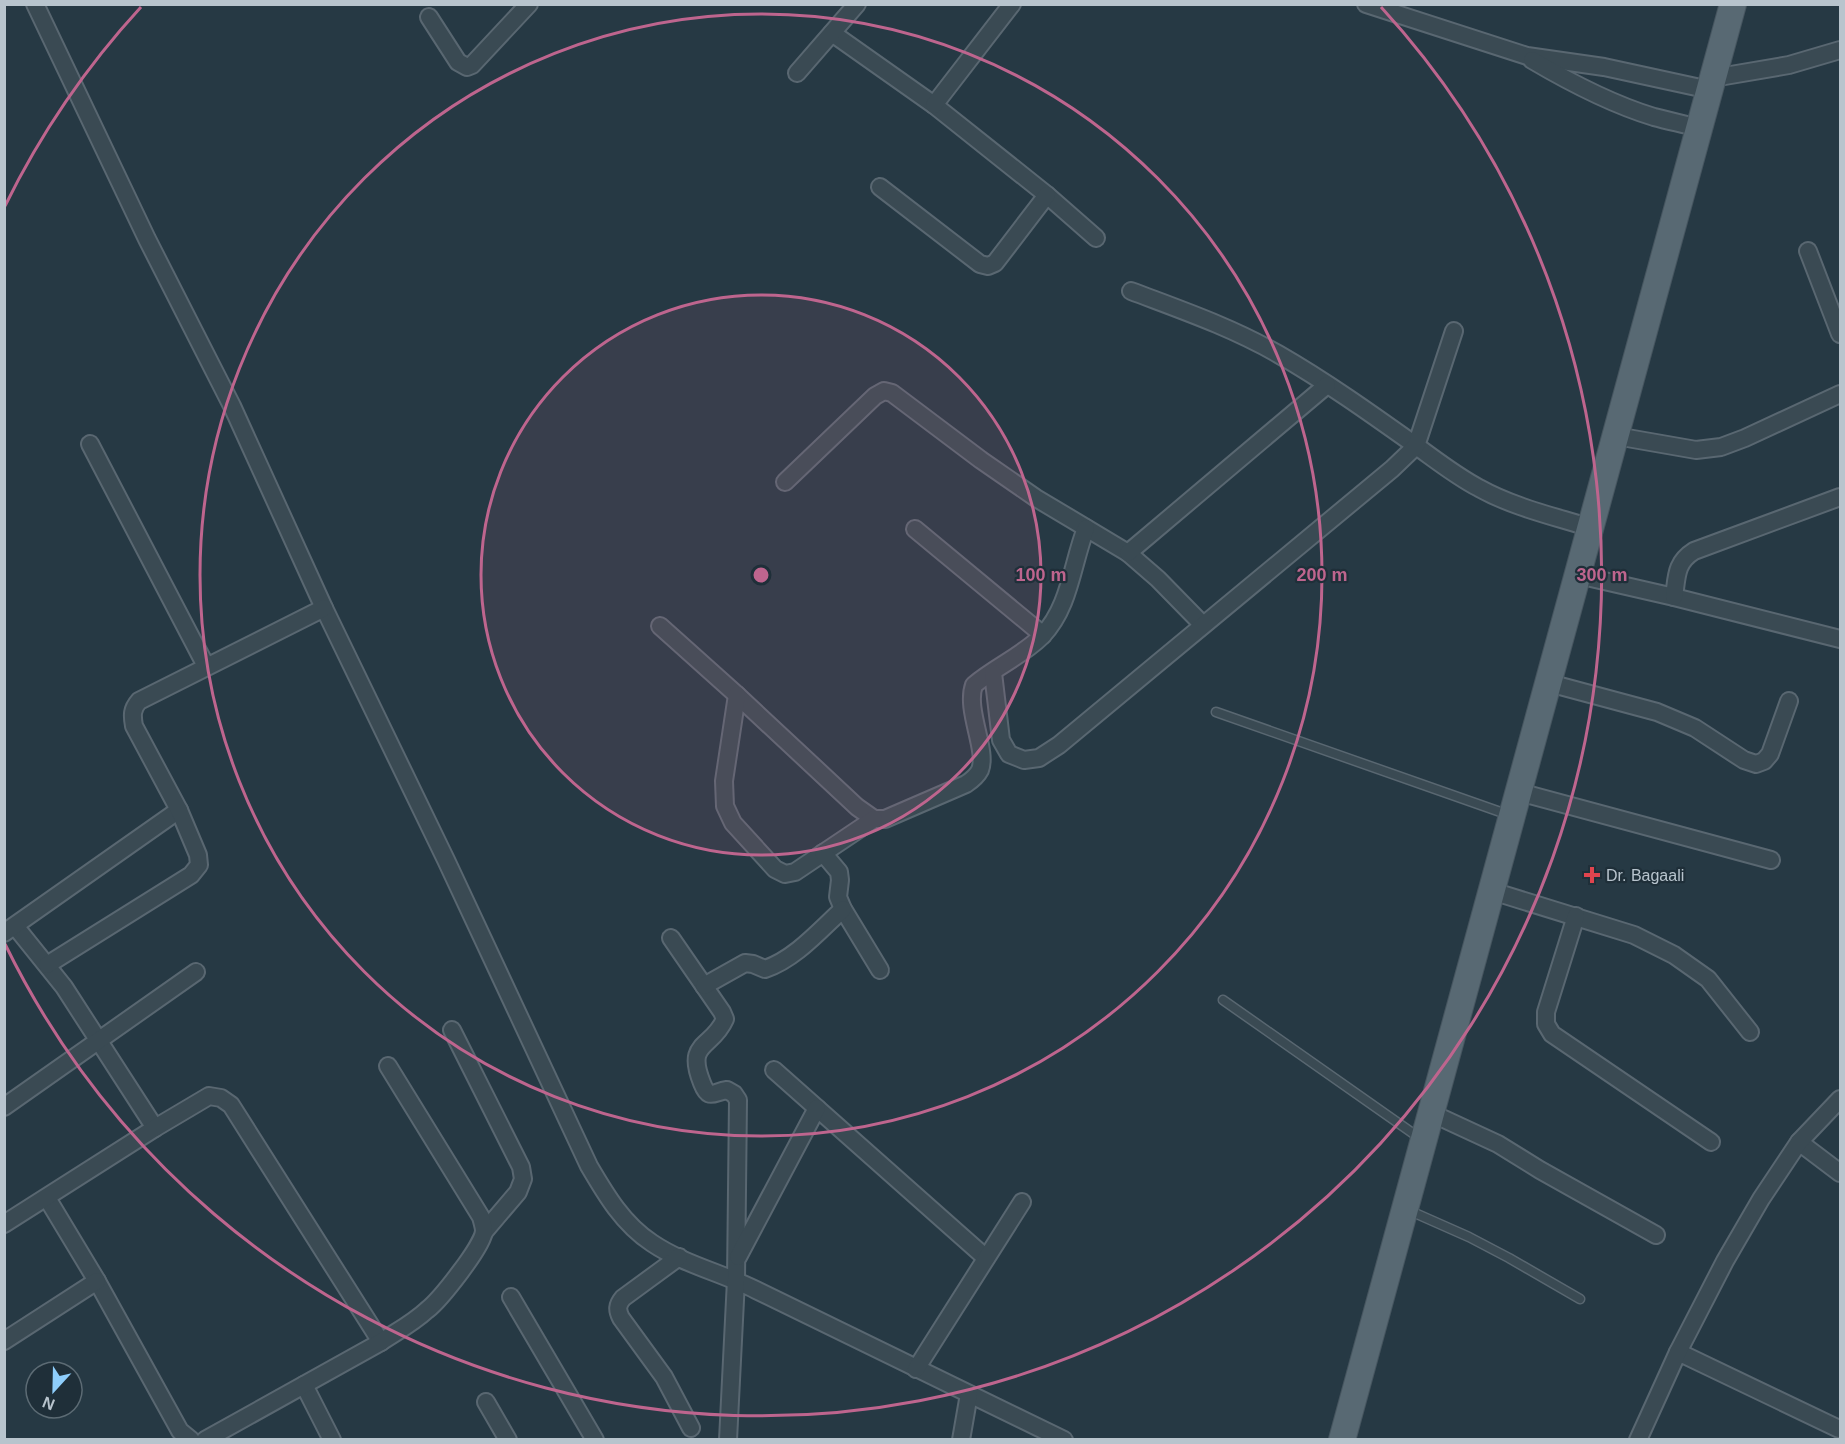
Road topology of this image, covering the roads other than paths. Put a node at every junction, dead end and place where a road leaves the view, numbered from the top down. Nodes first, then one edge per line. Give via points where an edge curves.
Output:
1 (36, 4) edge
2 (529, 4) edge
3 (857, 4) edge
4 (1012, 4) edge
5 (1366, 4) edge
6 (1733, 4) edge
7 (429, 18) dead end
8 (832, 33) junction
9 (1840, 50) edge
10 (1527, 56) junction
11 (797, 73) dead end
12 (1711, 84) junction
13 (934, 105) junction
14 (1699, 128) junction
15 (880, 187) dead end
16 (1047, 195) junction
17 (1096, 238) dead end
18 (1808, 251) dead end
19 (1131, 291) dead end
20 (1454, 331) dead end
21 (1840, 334) edge
22 (1328, 385) junction
23 (1840, 394) edge
24 (1616, 436) junction
25 (90, 444) dead end
26 (1416, 446) junction
27 (785, 482) dead end
28 (1840, 497) edge
29 (1086, 528) junction
30 (1591, 528) junction
31 (915, 529) dead end
32 (1128, 553) junction
33 (1578, 575) junction
34 (1674, 597) junction
35 (324, 608) junction
36 (1203, 624) junction
37 (660, 626) dead end
38 (1043, 635) junction
39 (1840, 639) edge
40 (206, 666) junction
41 (993, 673) junction
42 (1549, 682) junction
43 (737, 695) junction
44 (1789, 700) dead end
45 (1216, 712) dead end
46 (1519, 792) junction
47 (179, 810) junction
48 (1512, 817) junction
49 (874, 819) junction
50 (823, 853) junction
51 (1771, 860) dead end
52 (1492, 891) junction
53 (843, 909) junction
54 (1575, 916) junction
55 (10, 930) edge
56 (671, 938) dead end
57 (47, 965) junction
58 (880, 970) dead end
59 (196, 972) dead end
60 (704, 986) junction
61 (1223, 1000) dead end
62 (452, 1030) dead end
63 (1750, 1032) dead end
64 (99, 1042) junction
65 (388, 1066) dead end
66 (774, 1070) dead end
67 (1840, 1099) edge
68 (4, 1107) edge
69 (817, 1108) junction
70 (1431, 1113) junction
71 (155, 1128) junction
72 (1424, 1141) junction
73 (1711, 1142) dead end
74 (1799, 1142) junction
75 (1840, 1173) edge
76 (47, 1198) junction
77 (1022, 1202) dead end
78 (1405, 1209) junction
79 (4, 1224) edge
80 (484, 1232) junction
81 (1656, 1235) dead end
82 (679, 1257) junction
83 (987, 1258) junction
84 (737, 1261) junction
85 (736, 1280) junction
86 (97, 1281) junction
87 (511, 1297) dead end
88 (1580, 1299) dead end
89 (4, 1341) edge
90 (381, 1342) junction
91 (1678, 1352) junction
92 (916, 1369) junction
93 (304, 1385) junction
94 (969, 1394) junction
95 (486, 1402) dead end
96 (691, 1428) dead end
97 (1838, 1432) edge
98 (191, 1440) edge
99 (205, 1440) edge
100 (332, 1440) edge
101 (508, 1440) edge
102 (595, 1440) edge
103 (728, 1440) edge
104 (961, 1440) edge
105 (1064, 1440) edge
106 (1342, 1440) edge
107 (1638, 1440) edge

1 - 35 street via 147,239 232,406
2 - 7 street via 467,67 458,62
3 - 8 street
4 - 13 street
5 - 10 street
6 - 12 main road
8 - 11 street
8 - 13 street
9 - 12 street
10 - 12 street
10 - 14 street via 1609,101
12 - 14 main road
13 - 16 street
14 - 24 main road
15 - 16 street via 980,264 988,266
16 - 17 street
18 - 21 street
19 - 22 street via 1238,332
20 - 26 street
22 - 26 street
22 - 32 street
23 - 24 street via 1720,447 1696,450
24 - 30 main road
25 - 40 street
26 - 30 street via 1480,489
26 - 36 street
27 - 29 street via 875,396 892,393 981,460
28 - 34 street via 1694,551 1678,567
29 - 32 street
29 - 38 street via 1069,590
30 - 33 main road
31 - 38 street
32 - 36 street
33 - 34 street
33 - 42 main road
34 - 39 street
35 - 40 street
35 - 82 street via 589,1166 629,1226 652,1244
36 - 41 street via 1039,758 1024,760 1009,754 1001,740
37 - 43 street
38 - 41 street
40 - 47 street via 139,700 132,717
41 - 49 street via 974,685 971,694 981,759 975,777 885,819
42 - 44 street via 1657,712 1695,728 1721,747 1756,764 1770,754
42 - 46 main road
43 - 49 street
43 - 50 street via 724,782 725,806 733,823 775,869 785,874 795,872
45 - 48 lane
46 - 48 main road
46 - 51 street
47 - 55 street
47 - 57 street via 198,855 199,865 191,875
48 - 52 main road
49 - 50 street
50 - 53 street via 839,872 838,897
52 - 54 street
52 - 70 main road
53 - 58 street
53 - 60 street via 773,967 765,969 745,963
54 - 63 street via 1634,935 1674,954 1708,979
54 - 73 street via 1546,1012 1546,1024 1552,1034
55 - 57 street
56 - 60 street
57 - 64 street
59 - 64 street
60 - 84 street via 725,1019 721,1030 702,1045 696,1067 705,1091 715,1095 727,1090 738,1100
61 - 72 lane
62 - 80 street via 521,1167 523,1179 518,1192
64 - 68 street
64 - 71 street
65 - 80 street via 481,1217
66 - 69 street
67 - 74 street
69 - 83 street
69 - 84 street
70 - 72 main road
70 - 81 street via 1498,1144
71 - 76 street
71 - 90 street via 209,1096 231,1105
72 - 78 main road
74 - 75 street
74 - 91 street via 1725,1261
76 - 79 street
76 - 86 street
77 - 83 street
78 - 88 lane via 1469,1237
78 - 106 main road
80 - 90 street via 479,1245 428,1310
82 - 85 street
82 - 96 street via 623,1298 618,1311 664,1377
83 - 92 street
84 - 85 street
85 - 92 street
85 - 103 street
86 - 89 street
86 - 98 street via 180,1431
87 - 102 street
90 - 93 street
91 - 97 street
91 - 107 street
92 - 94 street
93 - 99 street
93 - 100 street
94 - 104 street
94 - 105 street
95 - 101 street

